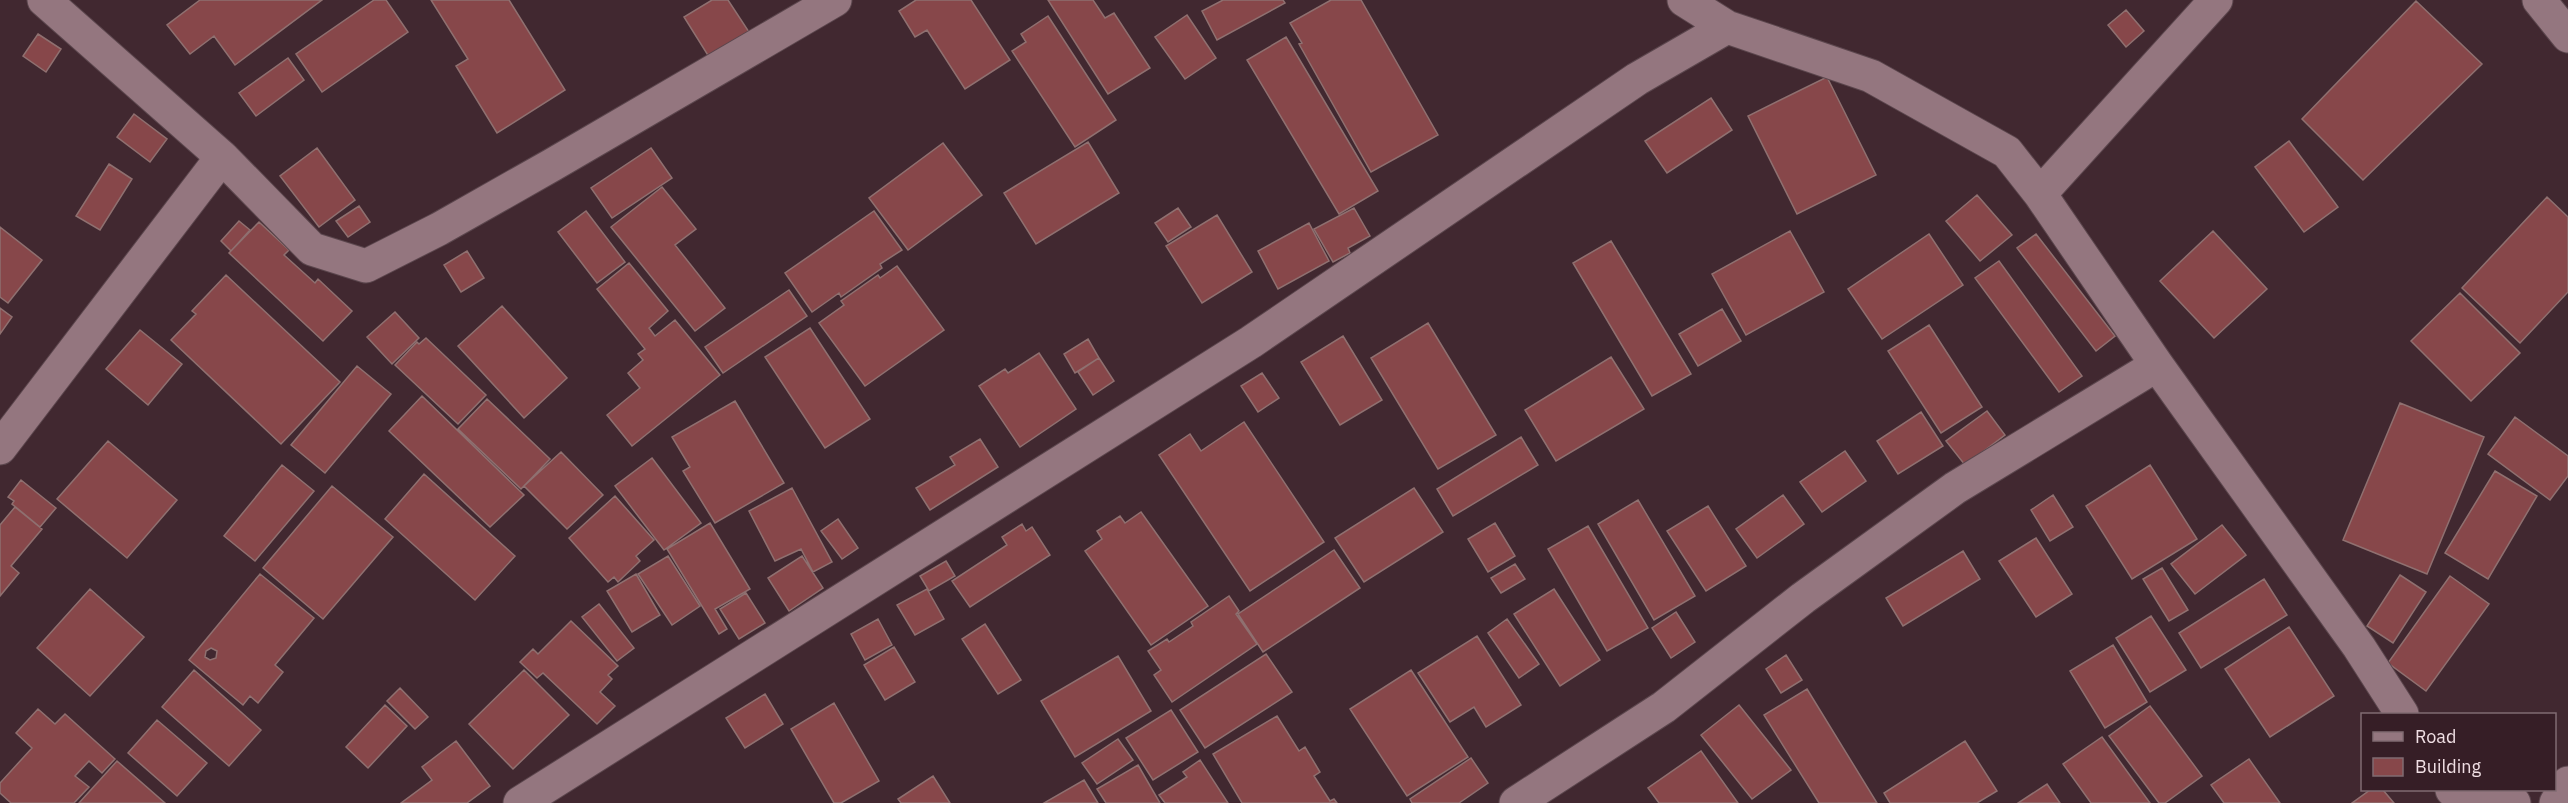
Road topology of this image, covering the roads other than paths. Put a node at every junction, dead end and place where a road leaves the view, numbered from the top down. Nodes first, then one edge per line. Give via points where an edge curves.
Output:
1 (44, 0) edge
2 (835, 0) edge
3 (1684, 0) edge
4 (2216, 0) edge
5 (2539, 0) edge
6 (1727, 27) junction
7 (2568, 36) edge
8 (222, 157) junction
9 (2040, 194) junction
10 (2157, 365) junction
11 (0, 448) edge
12 (2401, 713) edge
13 (2568, 783) edge
14 (2449, 791) edge
15 (2460, 791) edge
16 (520, 803) edge
17 (1516, 803) edge
18 (2435, 803) edge
19 (2514, 803) edge
20 (2556, 803) edge

1 - 8 street
2 - 8 street via 552,165 366,266 312,249
3 - 6 street
4 - 9 street
5 - 7 street
6 - 9 street via 1871,76 2007,152
6 - 16 street via 1637,79 1251,342
8 - 11 street
9 - 10 street
10 - 12 street via 2359,647
10 - 17 street via 1955,488 1803,598 1664,707
13 - 20 street
14 - 18 street
15 - 19 street

